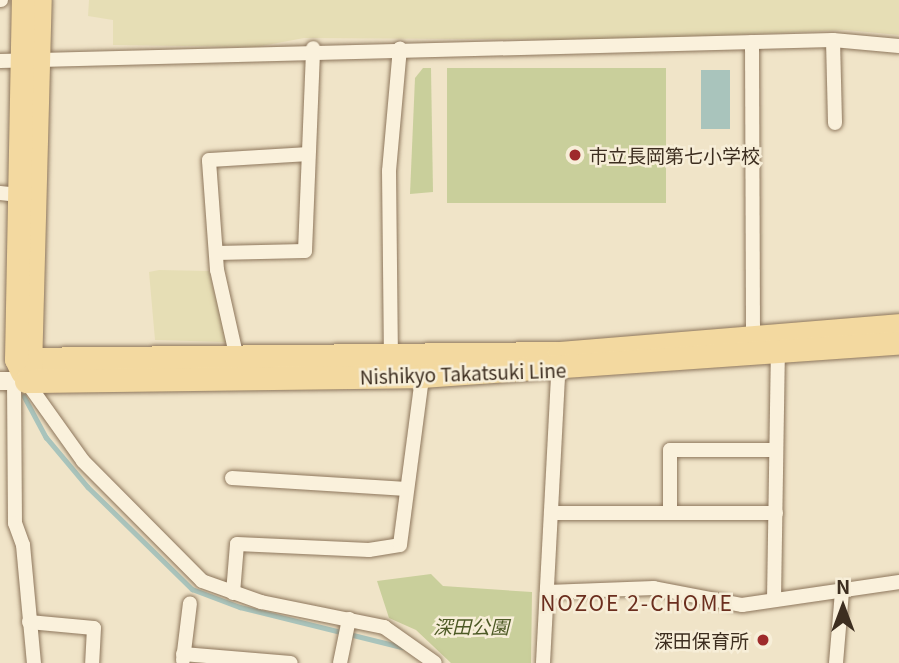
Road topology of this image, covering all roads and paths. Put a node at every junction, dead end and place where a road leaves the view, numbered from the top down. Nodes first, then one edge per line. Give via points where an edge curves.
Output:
1 (23, 0) edge
2 (40, 0) edge
3 (833, 40) junction
4 (752, 41) junction
5 (899, 47) edge
6 (313, 48) junction
7 (400, 48) junction
8 (21, 58) edge
9 (835, 123) dead end
10 (306, 154) junction
11 (10, 194) edge
12 (217, 253) junction
13 (899, 325) edge
14 (899, 342) edge
15 (778, 343) junction
16 (753, 345) junction
17 (559, 362) junction
18 (423, 367) junction
19 (391, 368) junction
20 (239, 369) junction
21 (15, 370) edge
22 (776, 450) junction
23 (232, 478) dead end
24 (407, 489) junction
25 (552, 513) junction
26 (670, 513) junction
27 (776, 513) junction
28 (7, 522) edge
29 (899, 582) edge
30 (842, 591) junction
31 (547, 592) junction
32 (233, 593) junction
33 (774, 600) junction
34 (190, 603) dead end
35 (349, 619) junction
36 (29, 622) junction
37 (183, 659) edge
38 (34, 663) edge
39 (92, 663) edge
40 (291, 663) edge
41 (340, 663) edge
42 (435, 663) edge
43 (543, 663) edge
44 (836, 663) edge

1 - 8 main road
2 - 8 main road
3 - 4 street
3 - 5 street
3 - 9 street
4 - 7 street
4 - 16 street
6 - 7 street
6 - 8 street via 263,56
6 - 10 street
7 - 19 street via 389,171
8 - 11 main road
8 - 21 main road
10 - 12 street via 305,251
10 - 12 street via 209,160
11 - 21 main road
12 - 20 street
13 - 15 main road, Nishikyo Takatsuki Line
14 - 15 main road, Nishikyo Takatsuki Line
15 - 16 main road, Nishikyo Takatsuki Line
15 - 22 street
16 - 17 main road, Nishikyo Takatsuki Line
17 - 18 main road, Nishikyo Takatsuki Line
17 - 25 street
18 - 19 main road, Nishikyo Takatsuki Line
18 - 24 street
19 - 20 main road, Nishikyo Takatsuki Line
20 - 21 main road, Nishikyo Takatsuki Line
21 - 28 street
21 - 32 street via 55,429 127,510 202,581
22 - 26 street via 670,450
22 - 27 street
23 - 24 street
24 - 32 street via 400,545 369,550 237,544
25 - 26 street
25 - 31 street
26 - 27 street
27 - 33 street
28 - 36 street via 23,545
29 - 30 street
30 - 33 street
30 - 44 street
31 - 33 street via 654,588 742,605
31 - 43 street
32 - 35 street
34 - 37 street
35 - 41 street
35 - 42 street via 384,628
36 - 38 street
36 - 39 street via 94,628
37 - 40 street

